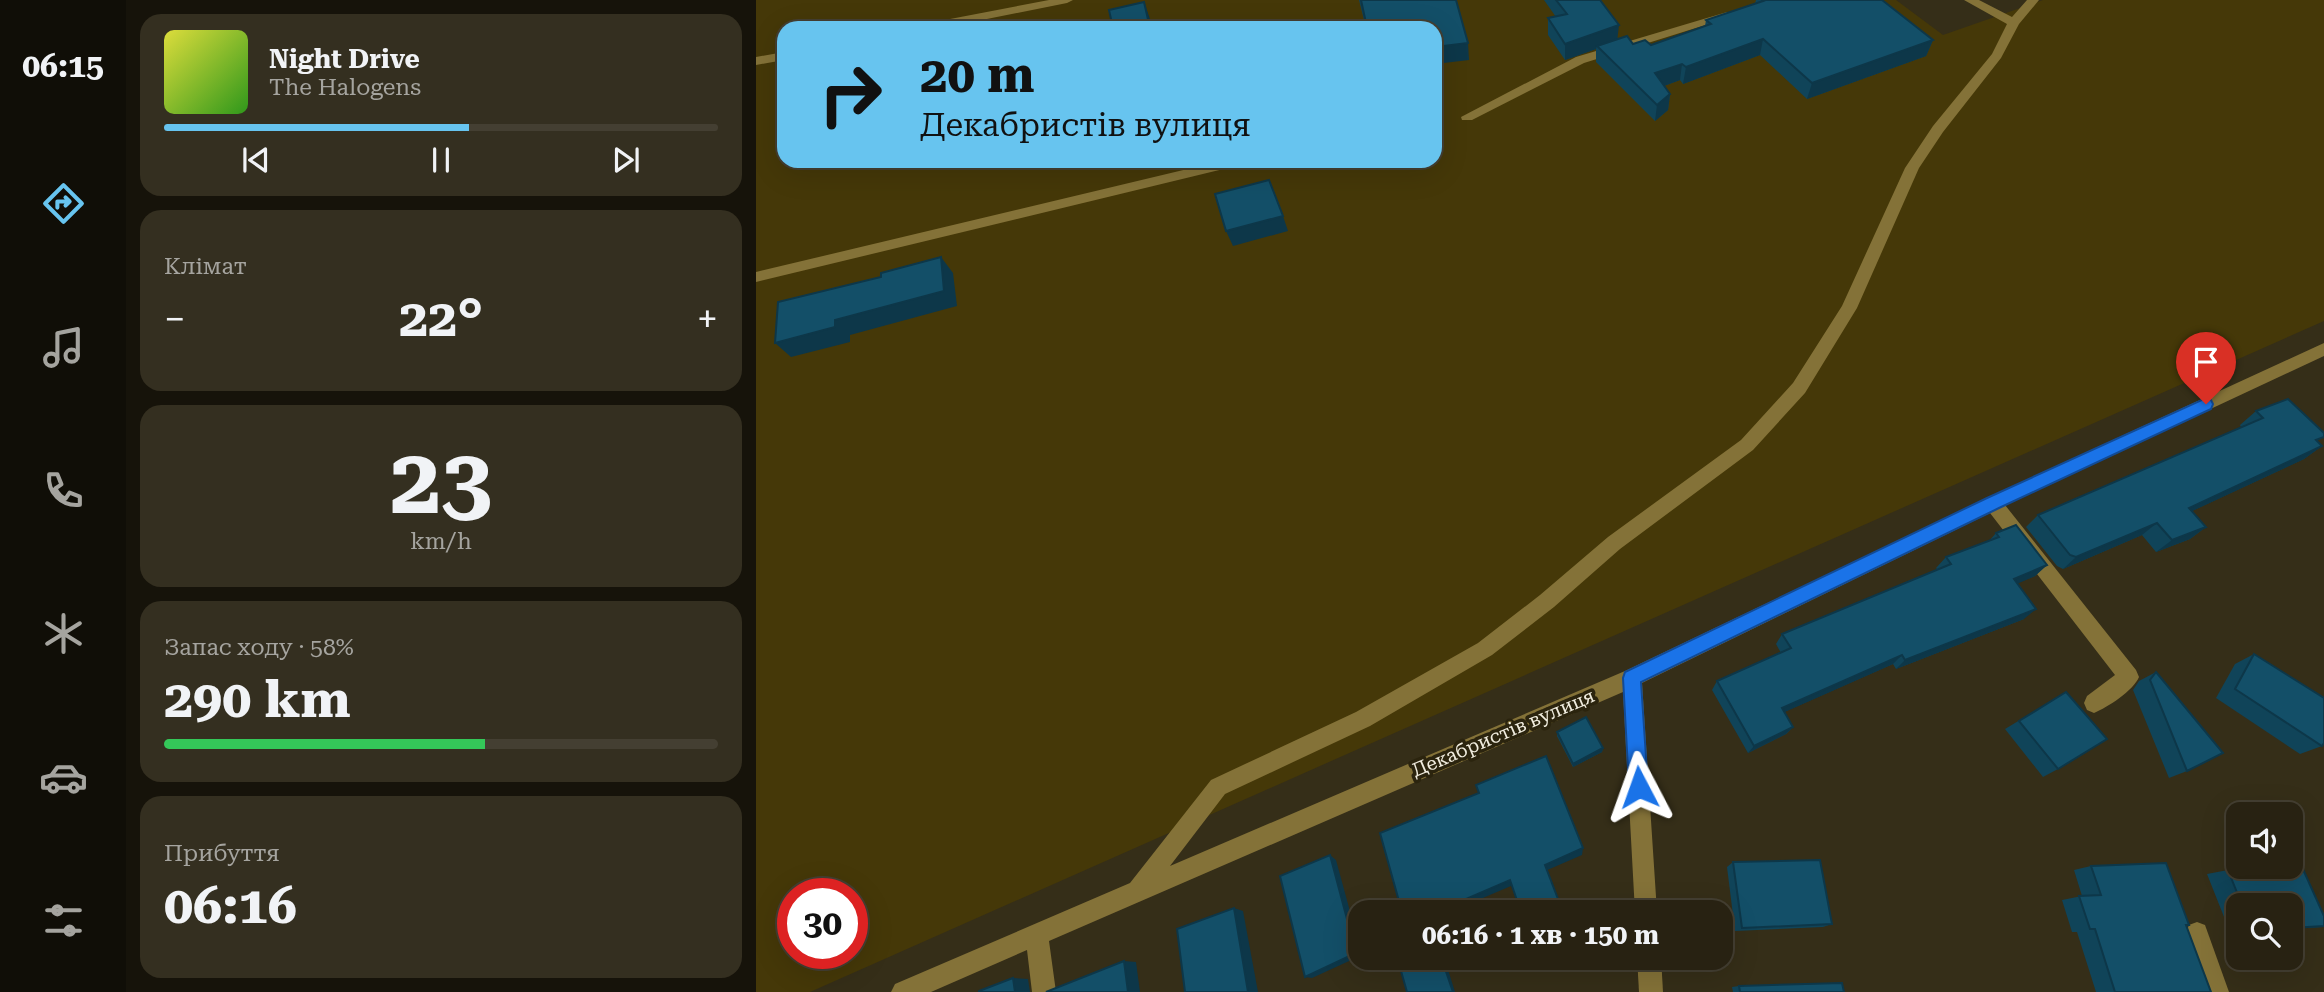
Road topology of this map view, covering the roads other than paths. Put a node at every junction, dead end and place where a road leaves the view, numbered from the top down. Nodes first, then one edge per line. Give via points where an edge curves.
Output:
1 (1067, 0) edge
2 (1970, 0) edge
3 (2033, 0) edge
4 (1737, 12) edge
5 (960, 21) edge
6 (2014, 23) junction
7 (777, 56) edge
8 (756, 61) edge
9 (1467, 117) dead end
10 (1211, 168) edge
11 (756, 277) edge
12 (2324, 349) edge
13 (1993, 503) junction
14 (1632, 678) junction
15 (2094, 702) dead end
16 (1138, 890) junction
17 (1645, 900) edge
18 (1036, 933) junction
19 (2197, 933) dead end
20 (1650, 970) edge
21 (903, 992) edge
22 (1044, 992) edge
23 (1651, 992) edge
24 (2217, 992) edge

1 - 5 street
2 - 6 street
3 - 6 street
4 - 9 street via 1580,60
6 - 16 street via 1997,55 1912,168 1849,308 1799,388 1747,445 1615,543 1485,649 1363,719 1218,787
7 - 8 street
10 - 11 street
12 - 13 street, Декабристів вулиця
13 - 14 street, Декабристів вулиця
13 - 15 street via 2129,677
14 - 16 street, Декабристів вулиця
14 - 17 street
16 - 18 street, Декабристів вулиця
18 - 21 street, Декабристів вулиця
18 - 22 street
19 - 24 street
20 - 23 street

